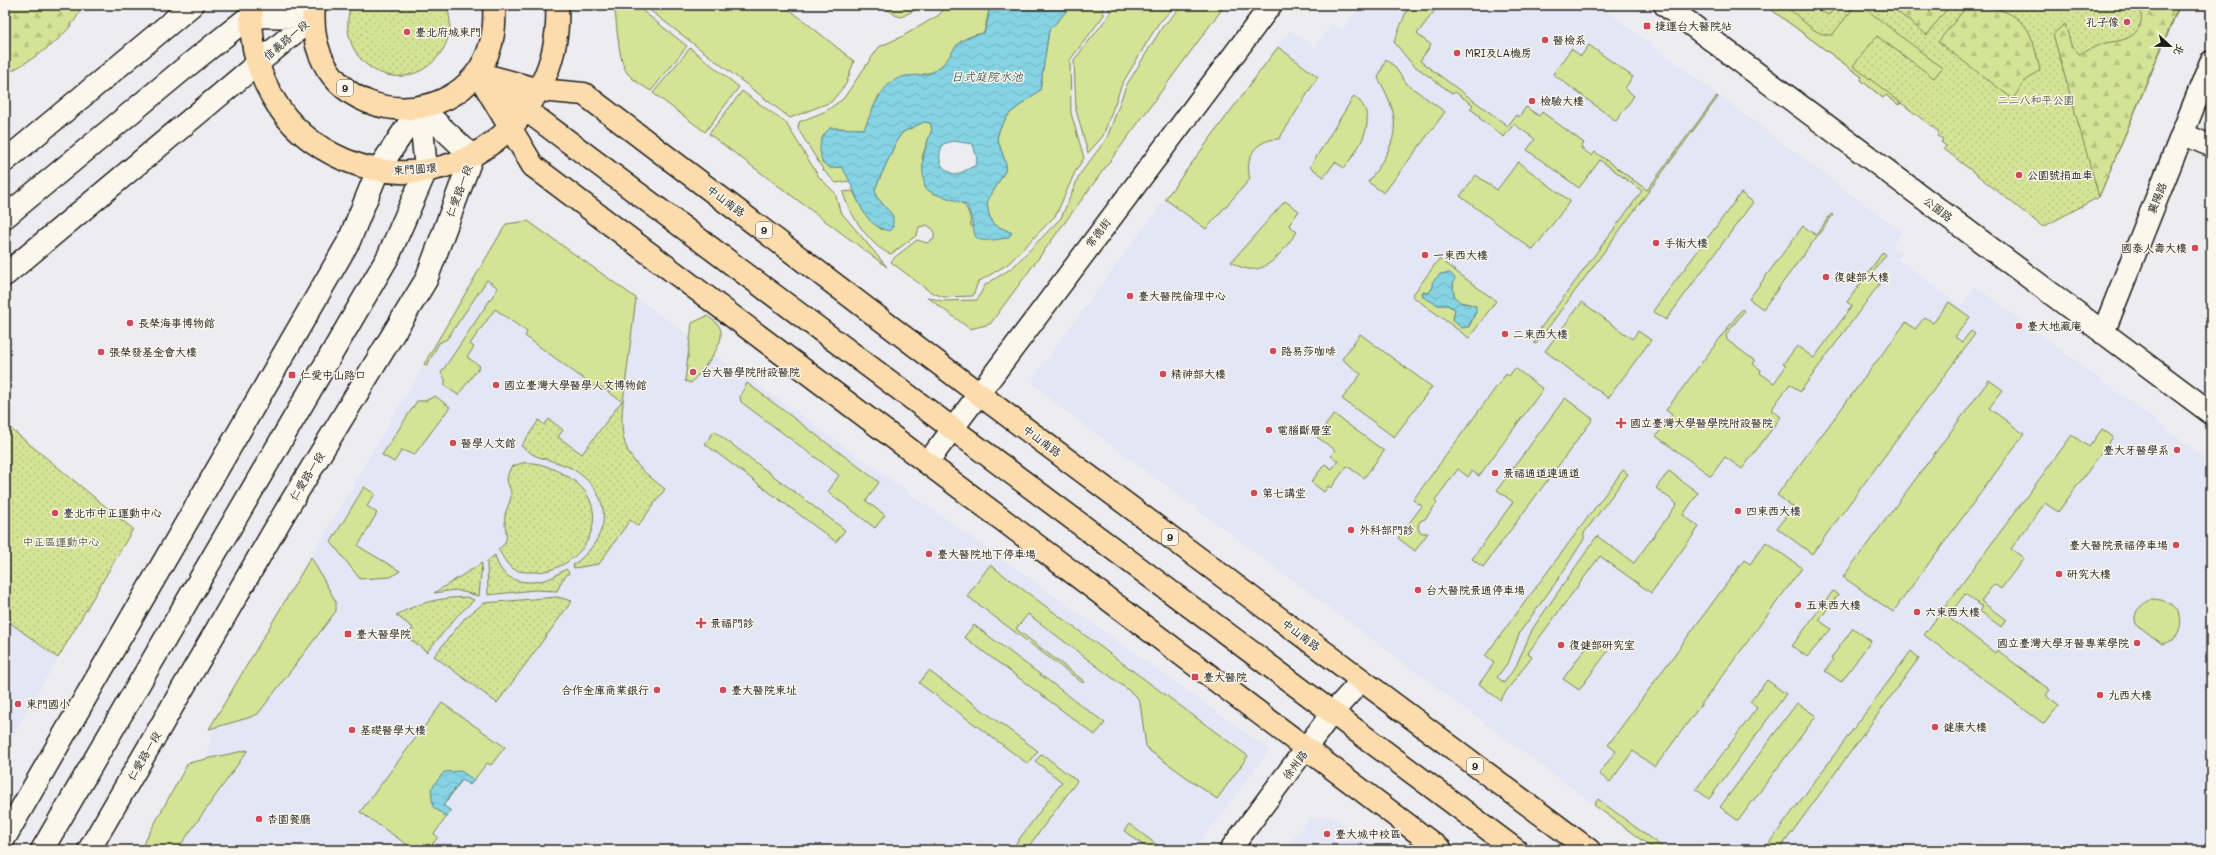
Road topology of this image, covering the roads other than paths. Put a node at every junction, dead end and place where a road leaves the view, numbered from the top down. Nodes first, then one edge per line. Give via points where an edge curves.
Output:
1 (192, 5) edge
2 (494, 5) edge
3 (556, 5) edge
4 (1271, 5) edge
5 (1665, 5) edge
6 (251, 11) edge
7 (313, 11) edge
8 (2211, 62) edge
9 (257, 64) junction
10 (477, 73) junction
11 (540, 90) junction
12 (420, 107) junction
13 (527, 110) junction
14 (511, 128) junction
15 (2182, 134) junction
16 (2211, 146) edge
17 (472, 156) junction
18 (5, 161) edge
19 (378, 170) junction
20 (426, 170) junction
21 (5, 217) edge
22 (5, 276) edge
23 (2103, 333) junction
24 (979, 394) junction
25 (2211, 413) edge
26 (952, 429) junction
27 (927, 463) junction
28 (1362, 681) junction
29 (1332, 713) junction
30 (1307, 748) junction
31 (5, 837) edge
32 (42, 850) edge
33 (89, 850) edge
34 (1230, 850) edge
35 (1441, 850) edge
36 (1516, 850) edge
37 (1589, 850) edge

1 - 18 main road
2 - 10 main road, 9 via 492,40
3 - 11 main road, 東門圓環 via 555,44
4 - 24 street, 常德街
5 - 23 main road, 公園路
6 - 7 main road, 信義路一段
6 - 9 main road, 東門圓環 via 252,41
6 - 21 main road
7 - 9 main road, 信義路一段
7 - 12 main road, 9 via 314,32 322,59 334,77 349,92 374,105 388,108 403,110
8 - 15 main road, 襄陽路
9 - 19 main road, 東門圓環 via 278,107 312,142 338,157
9 - 22 main road, 信義路一段
10 - 11 main road, 中山南路 / 9
10 - 12 main road, 9 via 456,93 439,102
10 - 13 main road
10 - 14 main road
11 - 13 main road, 東門圓環
11 - 24 main road, 中山南路 / 9 via 584,94
12 - 17 main road, 仁愛路一段
12 - 19 main road
12 - 20 main road
13 - 14 main road, 東門圓環
13 - 26 main road
14 - 17 main road, 東門圓環
14 - 27 main road via 533,166
15 - 16 street
15 - 23 main road, 襄陽路
17 - 20 main road, 東門圓環
17 - 33 main road, 仁愛路一段 via 426,280 285,512
19 - 20 main road, 東門圓環
19 - 31 main road via 349,241
20 - 32 main road via 385,263
23 - 25 main road, 公園路
24 - 26 street, 常德街
24 - 28 main road, 中山南路 / 9
26 - 27 street, 常德街
26 - 29 main road
27 - 30 main road
28 - 29 street, 徐州路
28 - 37 main road, 中山南路 / 9
29 - 30 street, 徐州路
29 - 36 main road
30 - 34 street, 徐州路
30 - 35 main road

